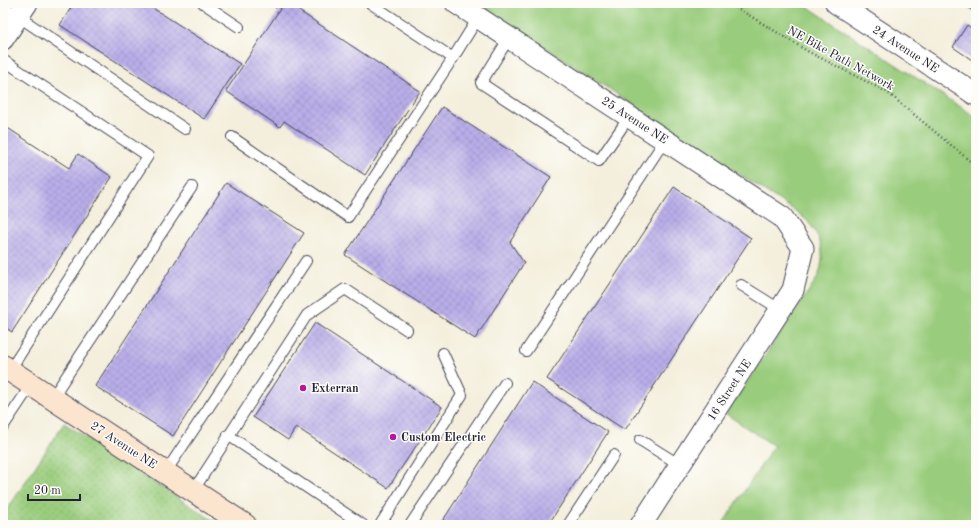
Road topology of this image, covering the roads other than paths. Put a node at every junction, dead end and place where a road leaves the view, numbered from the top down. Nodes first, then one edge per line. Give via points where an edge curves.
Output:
1 (203, 3) edge
2 (370, 3) edge
3 (456, 3) edge
4 (836, 3) edge
5 (16, 8) edge
6 (478, 18) junction
7 (239, 27) dead end
8 (509, 38) junction
9 (3, 39) edge
10 (453, 58) junction
11 (3, 60) edge
12 (976, 95) edge
13 (629, 117) junction
14 (185, 129) dead end
15 (232, 137) dead end
16 (665, 140) junction
17 (192, 187) dead end
18 (803, 248) joint
19 (306, 261) dead end
20 (741, 285) dead end
21 (781, 310) junction
22 (407, 330) dead end
23 (526, 351) dead end
24 (443, 353) dead end
25 (6, 368) edge
26 (505, 383) dead end
27 (31, 385) junction
28 (52, 398) junction
29 (3, 428) edge
30 (228, 435) junction
31 (640, 440) dead end
32 (614, 455) dead end
33 (680, 465) junction
34 (165, 473) junction
35 (193, 491) junction
36 (245, 525) edge
37 (364, 525) edge
38 (380, 525) edge
39 (410, 525) edge
40 (568, 525) edge
41 (641, 525) edge

1 - 7 lane
2 - 10 lane
3 - 6 street, 25 Avenue NE
4 - 12 street, 24 Avenue NE
5 - 9 street
5 - 14 lane
6 - 8 street, 25 Avenue NE
6 - 10 lane
8 - 13 street, 25 Avenue NE
8 - 13 lane via 481,83 599,161
10 - 15 lane via 348,217
11 - 25 lane via 148,156
13 - 16 street, 25 Avenue NE
16 - 18 street, 25 Avenue NE via 782,217
16 - 23 lane
17 - 28 lane
18 - 21 street, 16 Street NE via 793,290
19 - 34 lane
20 - 21 lane
21 - 33 street, 16 Street NE
22 - 30 lane via 345,289 307,315
24 - 38 lane via 462,395
25 - 27 street, 27 Avenue NE
26 - 39 lane
27 - 28 street, 27 Avenue NE
27 - 29 lane
28 - 34 street, 27 Avenue NE
30 - 35 lane
30 - 37 lane
31 - 33 lane
32 - 40 lane
33 - 41 street, 16 Street NE
34 - 35 street, 27 Avenue NE
35 - 36 street, 27 Avenue NE

